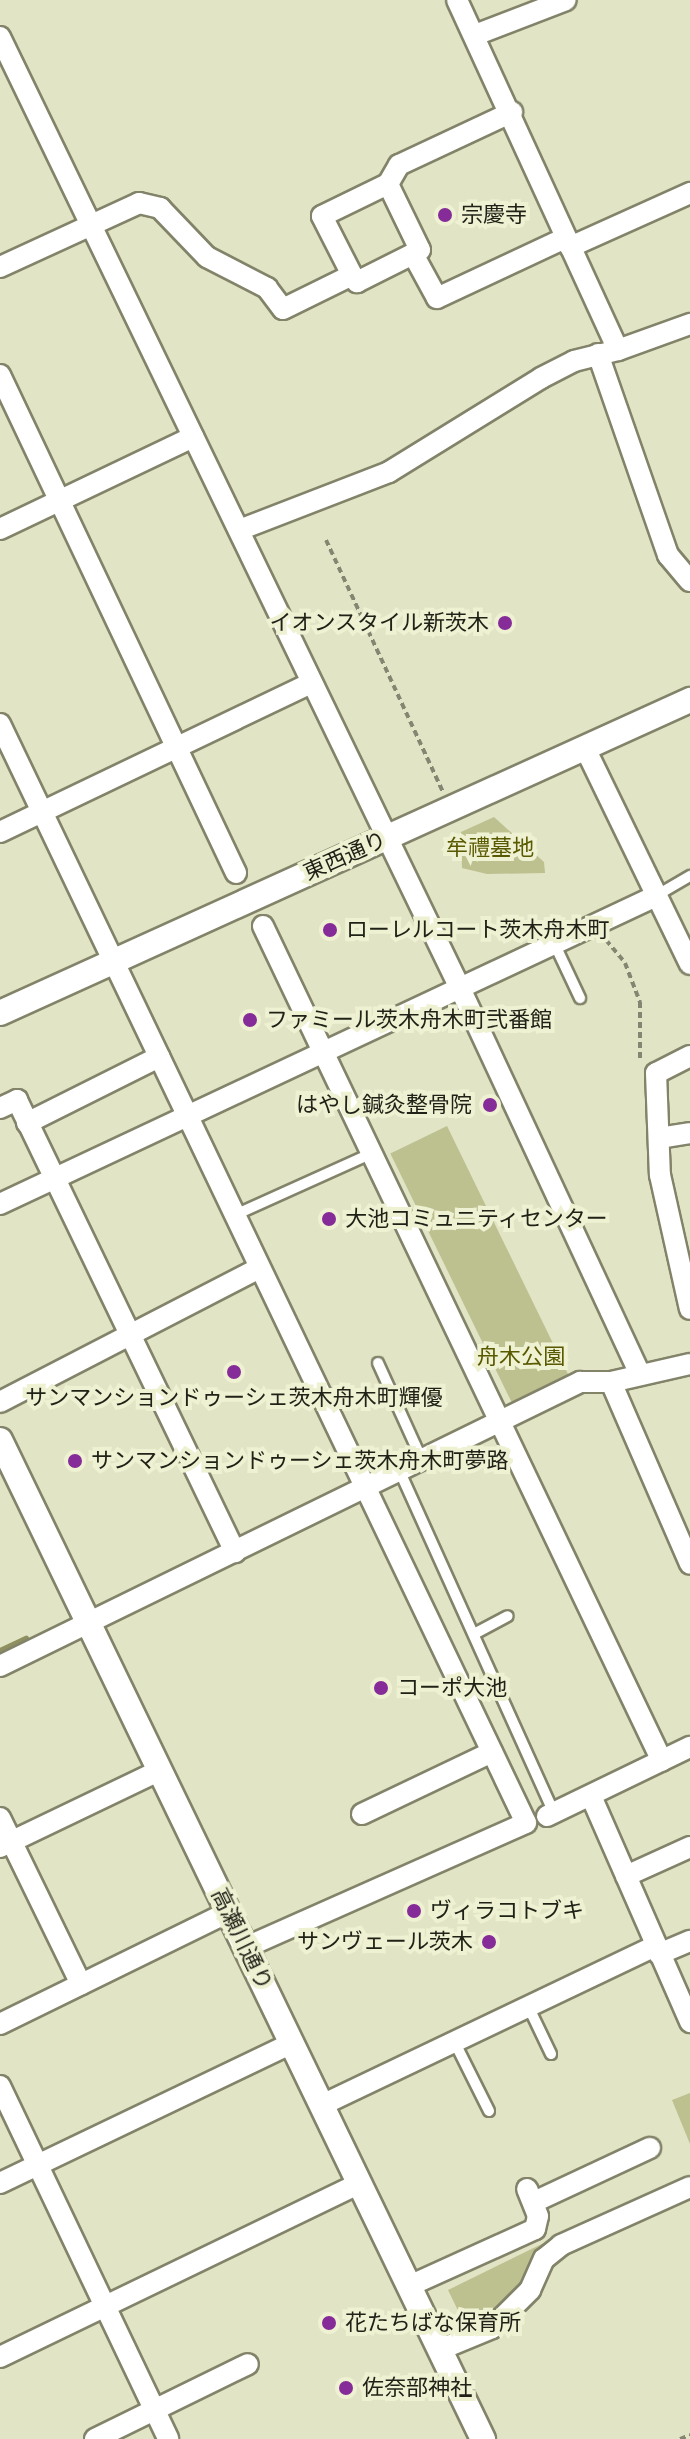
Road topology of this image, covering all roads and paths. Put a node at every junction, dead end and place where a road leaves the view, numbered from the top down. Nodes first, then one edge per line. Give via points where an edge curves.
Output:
1 (457, 0) edge
2 (566, 0) edge
3 (475, 35) junction
4 (0, 37) edge
5 (512, 112) junction
6 (388, 184) junction
7 (690, 193) edge
8 (90, 225) junction
9 (568, 242) junction
10 (413, 254) junction
11 (0, 267) edge
12 (352, 275) junction
13 (690, 324) edge
14 (608, 352) junction
15 (0, 375) edge
16 (193, 437) junction
17 (62, 499) junction
18 (0, 529) edge
19 (239, 530) junction
20 (326, 540) dead end
21 (690, 581) edge
22 (311, 683) junction
23 (690, 700) edge
24 (0, 724) edge
25 (179, 745) junction
26 (585, 748) junction
27 (451, 808) junction
28 (42, 812) junction
29 (0, 832) edge
30 (386, 838) junction
31 (236, 873) dead end
32 (690, 876) edge
33 (654, 897) junction
34 (594, 925) junction
35 (263, 926) dead end
36 (554, 943) junction
37 (114, 962) junction
38 (690, 964) edge
39 (459, 986) junction
40 (580, 998) dead end
41 (0, 1013) edge
42 (323, 1052) junction
43 (690, 1056) edge
44 (159, 1057) junction
45 (656, 1073) junction
46 (0, 1108) edge
47 (189, 1119) junction
48 (27, 1123) junction
49 (690, 1133) edge
50 (659, 1138) junction
51 (372, 1153) junction
52 (55, 1179) junction
53 (0, 1204) edge
54 (235, 1215) junction
55 (681, 1236) edge
56 (260, 1268) junction
57 (690, 1309) edge
58 (132, 1335) junction
59 (378, 1363) dead end
60 (690, 1364) edge
61 (640, 1374) junction
62 (611, 1382) junction
63 (0, 1402) edge
64 (499, 1420) junction
65 (0, 1440) edge
66 (422, 1460) junction
67 (400, 1472) junction
68 (366, 1489) junction
69 (235, 1552) junction
70 (690, 1564) edge
71 (508, 1616) dead end
72 (89, 1623) junction
73 (474, 1634) junction
74 (0, 1666) edge
75 (690, 1747) edge
76 (492, 1752) junction
77 (662, 1761) junction
78 (161, 1770) junction
79 (591, 1796) junction
80 (362, 1814) dead end
81 (551, 1814) joint
82 (0, 1818) edge
83 (6, 1844) edge
84 (690, 1847) edge
85 (626, 1876) junction
86 (229, 1912) junction
87 (690, 1941) edge
88 (246, 1947) junction
89 (657, 1950) junction
90 (81, 1984) junction
91 (529, 2008) junction
92 (690, 2022) edge
93 (0, 2024) edge
94 (292, 2043) junction
95 (455, 2043) junction
96 (551, 2054) dead end
97 (0, 2086) edge
98 (322, 2105) junction
99 (489, 2111) dead end
100 (650, 2148) dead end
101 (37, 2165) junction
102 (0, 2183) edge
103 (360, 2183) junction
104 (690, 2187) edge
105 (409, 2286) junction
106 (105, 2306) junction
107 (439, 2350) junction
108 (0, 2357) edge
109 (248, 2364) dead end
110 (154, 2409) junction
111 (690, 2435) edge
112 (95, 2439) edge
113 (168, 2439) edge
114 (483, 2439) edge
115 (680, 2439) edge

1 - 3 street
2 - 3 street
3 - 5 street
4 - 8 street
5 - 6 street via 399,165
5 - 9 street
6 - 10 street via 420,250
6 - 12 street via 322,216
7 - 9 street
8 - 11 street
8 - 12 street via 139,203 160,208 207,257 267,288 283,309
8 - 16 street
9 - 10 street via 437,298
9 - 14 street
10 - 12 street via 357,282
13 - 14 street
14 - 19 street via 541,378 415,460
14 - 21 street via 668,555
15 - 17 street
16 - 17 street
16 - 19 street
17 - 18 street
17 - 25 street
19 - 22 street
20 - 27 path
22 - 25 street
22 - 30 street
23 - 26 street, 東西通り
24 - 28 street
25 - 28 street
25 - 31 street
26 - 27 street, 東西通り
26 - 33 street
27 - 30 street, 東西通り
28 - 29 street
28 - 37 street
30 - 37 street, 東西通り
30 - 39 street
32 - 33 lane
33 - 34 street
33 - 38 street
34 - 36 street
34 - 45 path via 625,963 640,1002 639,1066
35 - 42 street
36 - 39 street
36 - 40 lane
37 - 41 street, 東西通り
37 - 44 street
39 - 42 street
39 - 61 street
42 - 47 street
42 - 51 street
43 - 45 street
44 - 47 street
44 - 48 street
45 - 50 street
46 - 48 street via 17,1100
47 - 52 street
47 - 54 street
48 - 52 street
49 - 50 street
50 - 55 street
51 - 54 lane
51 - 64 street
52 - 53 street
52 - 58 street
54 - 56 street
55 - 57 street
56 - 58 street
56 - 68 street
58 - 63 street
58 - 69 street
59 - 66 lane
60 - 61 street
61 - 62 street
62 - 64 street via 580,1382
62 - 70 street
64 - 66 street
64 - 77 street
65 - 72 street, 高瀬川通り
66 - 67 street
67 - 68 street
67 - 73 lane
68 - 69 street
68 - 76 street
69 - 72 street
71 - 73 lane
72 - 74 street
72 - 78 street, 高瀬川通り
73 - 81 lane
75 - 77 street
76 - 80 street
76 - 88 street via 526,1823
77 - 79 street
78 - 83 street
78 - 86 street, 高瀬川通り
79 - 81 street
79 - 85 street
82 - 83 street
83 - 90 street
84 - 85 street
85 - 89 street
86 - 88 street, 高瀬川通り
86 - 90 street
87 - 89 street
88 - 94 street, 高瀬川通り
89 - 91 street
89 - 92 street
90 - 93 street
91 - 95 street
91 - 96 lane
94 - 98 street, 高瀬川通り
94 - 101 street
95 - 98 street
95 - 99 lane
97 - 101 street
98 - 103 street, 高瀬川通り
100 - 105 street via 530,2195 538,2216 535,2229
101 - 102 street
101 - 106 street
103 - 105 street, 高瀬川通り
103 - 106 street
104 - 107 street via 561,2245 544,2259 530,2290 492,2328
105 - 107 street, 高瀬川通り
106 - 108 street
106 - 110 street
107 - 114 street, 高瀬川通り
109 - 110 street
110 - 112 street
110 - 113 street
111 - 115 path

